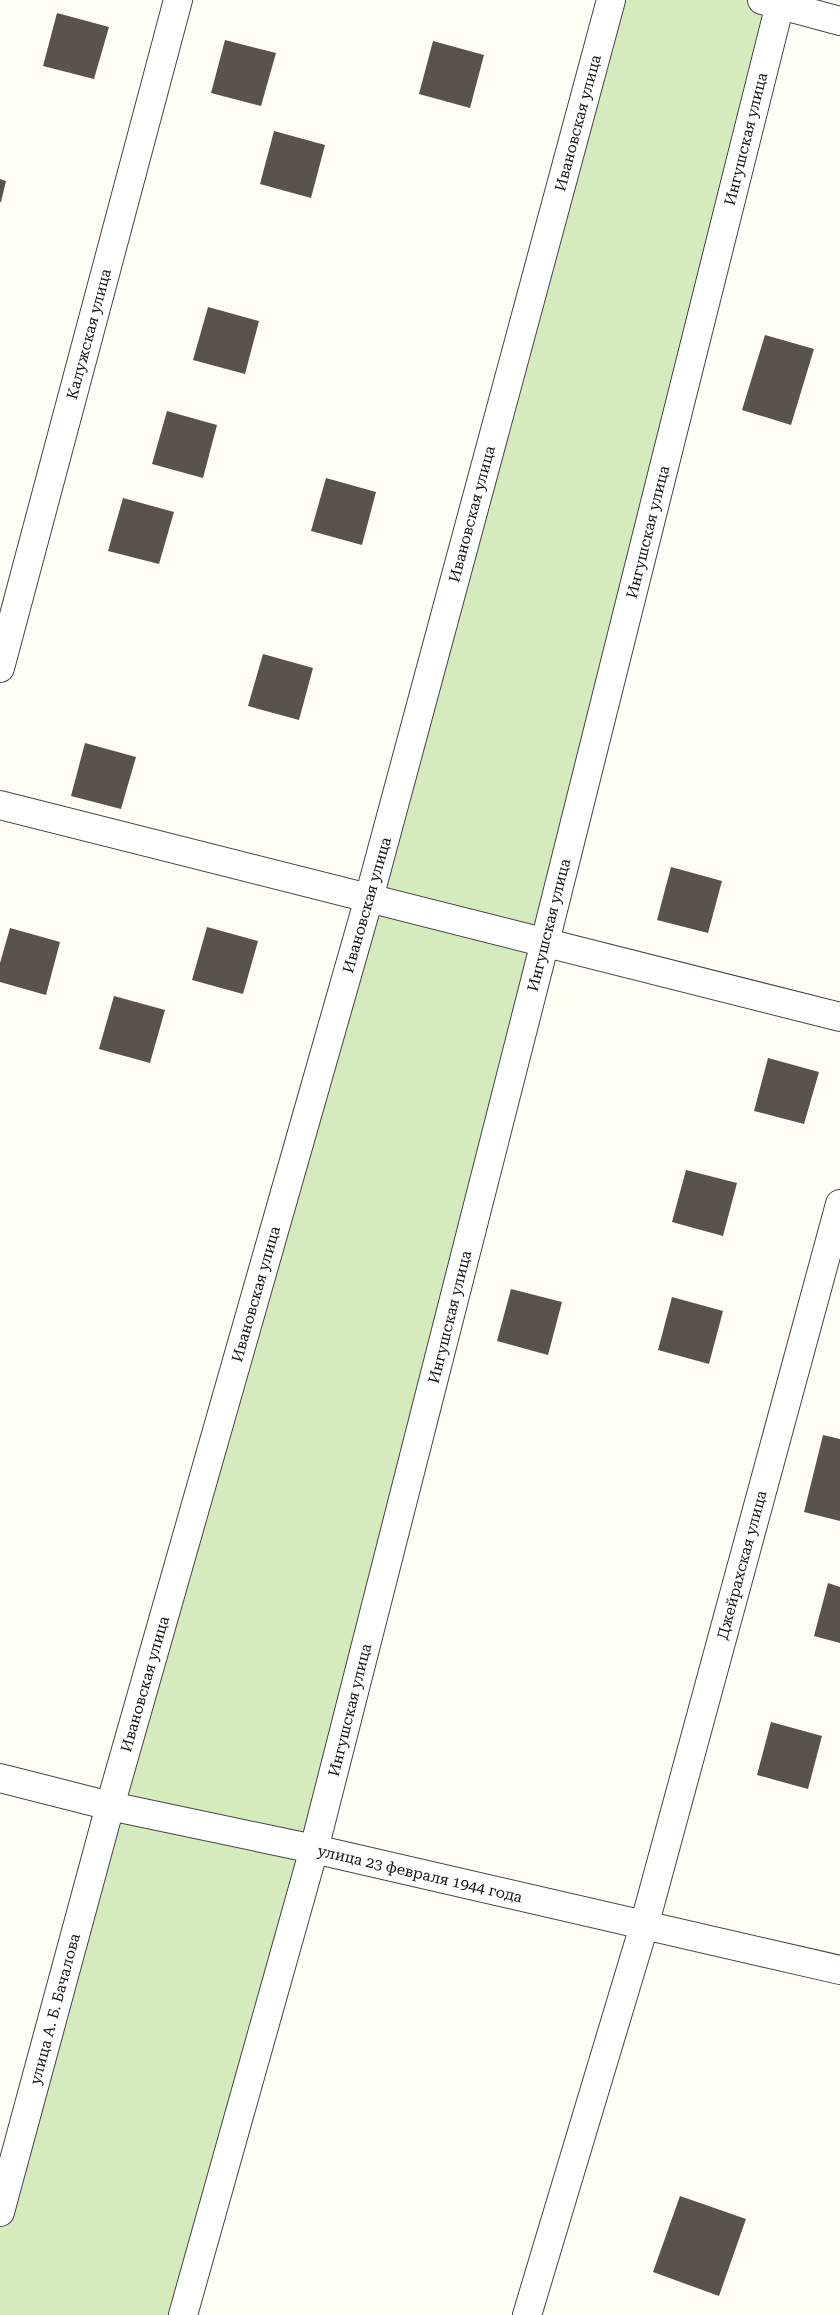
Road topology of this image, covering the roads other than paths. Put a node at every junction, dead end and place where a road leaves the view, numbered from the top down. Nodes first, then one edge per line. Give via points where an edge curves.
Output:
1 (178, 0) edge
2 (611, 0) edge
3 (774, 2) edge
4 (840, 21) edge
5 (0, 668) edge
6 (0, 805) edge
7 (369, 898) junction
8 (545, 942) junction
9 (840, 1017) edge
10 (840, 1204) edge
11 (0, 1778) edge
12 (110, 1806) junction
13 (314, 1849) junction
14 (644, 1926) junction
15 (840, 1970) edge
16 (0, 2212) edge
17 (183, 2315) edge
18 (527, 2315) edge

1 - 5 street, Калужская улица
2 - 7 street, Ивановская улица
3 - 4 street
3 - 8 street, Ингушская улица
6 - 7 street
7 - 8 street
7 - 12 street, Ивановская улица
8 - 9 street
8 - 13 street, Ингушская улица
10 - 14 street, Джейрахская улица
11 - 12 street, улица 23 февраля 1944 года
12 - 13 street, улица 23 февраля 1944 года
12 - 16 street, улица А. Б. Бачалова
13 - 14 street, улица 23 февраля 1944 года
13 - 17 street, Ингушская улица
14 - 15 street, улица 23 февраля 1944 года
14 - 18 street, Джейрахская улица

